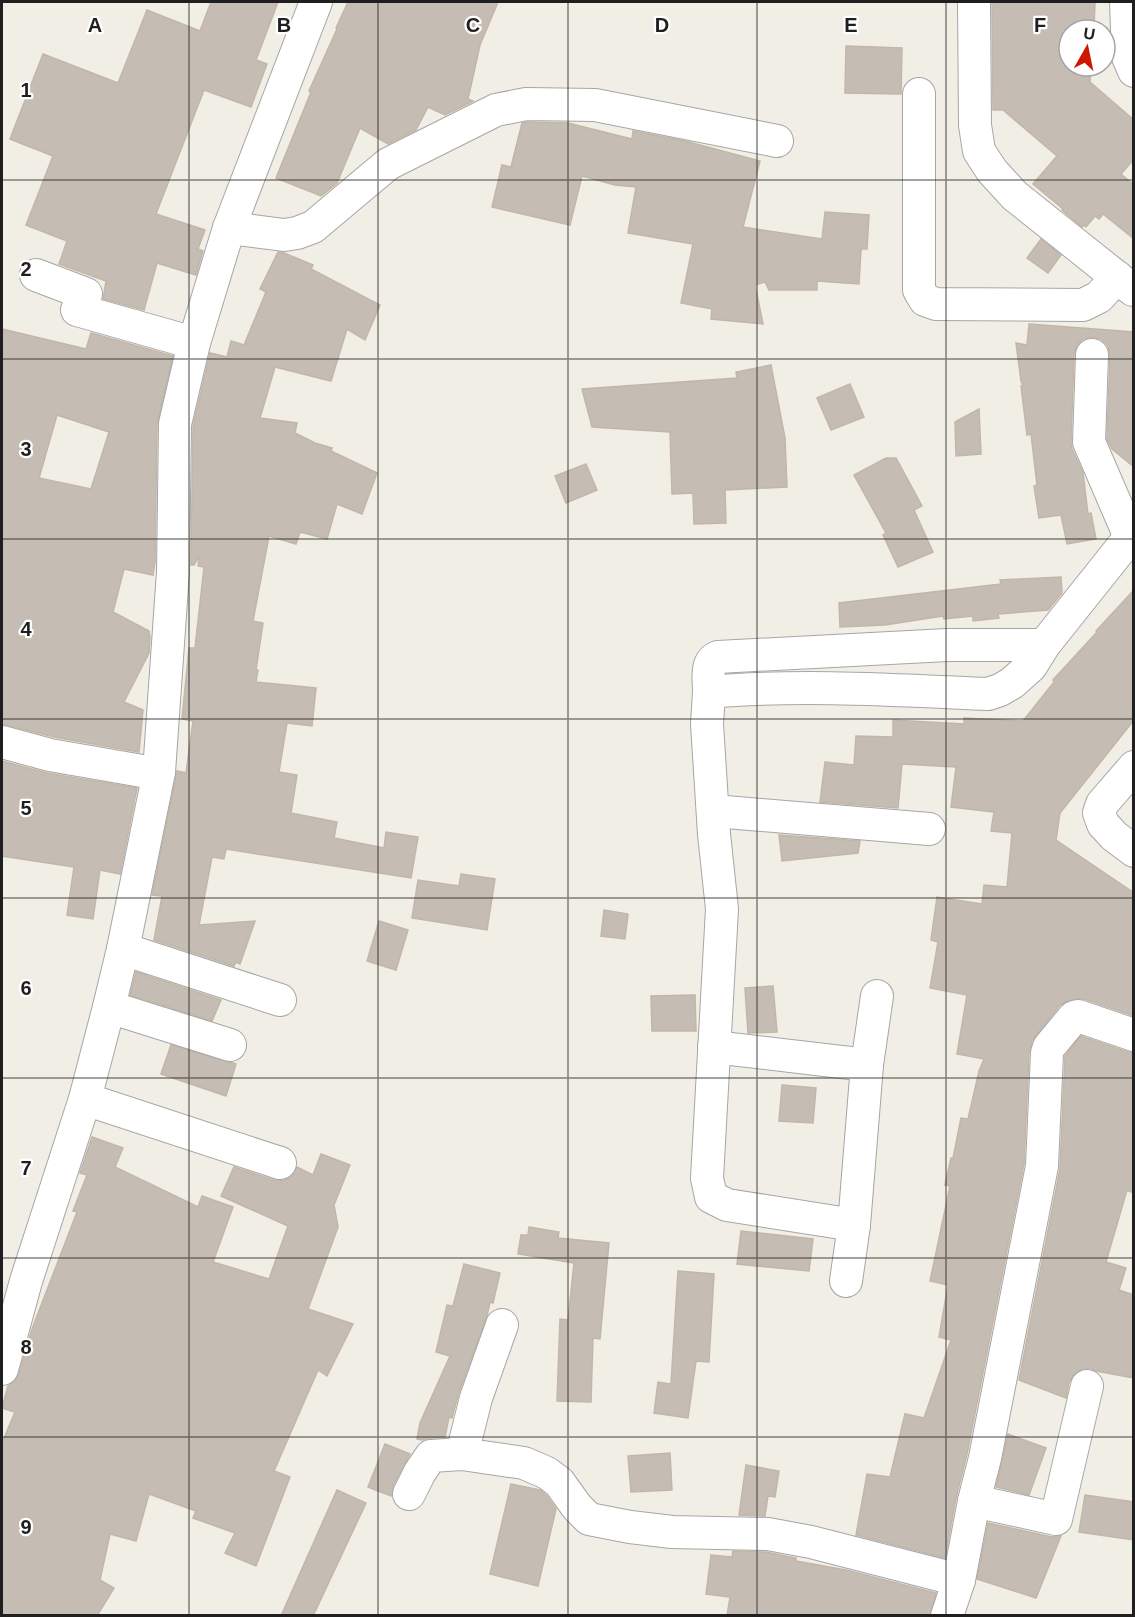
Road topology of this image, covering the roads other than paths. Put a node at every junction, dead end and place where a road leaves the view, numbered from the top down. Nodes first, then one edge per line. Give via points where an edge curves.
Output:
1 (316, 2) edge
2 (967, 2) edge
3 (1126, 2) edge
4 (1134, 71) edge
5 (919, 94) dead end
6 (777, 141) dead end
7 (229, 228) junction
8 (36, 275) dead end
9 (1126, 284) edge
10 (194, 343) junction
11 (1092, 355) dead end
12 (1132, 536) edge
13 (1044, 645) junction
14 (709, 692) junction
15 (2, 742) edge
16 (1134, 767) edge
17 (159, 772) junction
18 (714, 811) junction
19 (929, 829) dead end
20 (1134, 851) edge
21 (123, 949) junction
22 (877, 996) dead end
23 (280, 1000) dead end
24 (110, 1006) junction
25 (1134, 1035) edge
26 (230, 1045) dead end
27 (714, 1047) junction
28 (867, 1065) junction
29 (85, 1099) junction
30 (280, 1163) dead end
31 (854, 1225) junction
32 (14, 1278) edge
33 (846, 1281) dead end
34 (502, 1325) dead end
35 (2, 1369) edge
36 (1087, 1386) dead end
37 (462, 1454) junction
38 (409, 1494) dead end
39 (974, 1501) junction
40 (959, 1580) junction
41 (947, 1616) edge

1 - 7 street
2 - 9 street via 979,152 1015,196
3 - 4 street via 1128,57
5 - 9 street via 919,290 925,300 936,304 1083,306
6 - 7 street via 595,105 526,104 496,110 388,164 313,227 284,236
7 - 10 street
8 - 10 street via 90,288 77,310
10 - 17 street via 175,424 174,572
11 - 12 street via 1089,442
12 - 13 street
13 - 14 street via 1031,666 1012,683 988,694 758,688
13 - 14 street via 947,645 718,657 710,662
14 - 18 street via 707,724
15 - 17 street
16 - 20 street via 1102,804 1099,813 1103,824
17 - 21 street
18 - 19 street
18 - 27 street via 722,909
21 - 23 street
21 - 24 street
22 - 28 street
24 - 26 street
24 - 29 street
25 - 39 street via 1074,1017 1049,1047 1042,1166
27 - 28 street
27 - 31 street via 707,1178 711,1197 727,1204
28 - 31 street
29 - 30 street
29 - 32 street
31 - 33 street
32 - 35 street
34 - 37 street via 476,1398
36 - 39 street via 1056,1519
37 - 38 street via 429,1458
37 - 40 street via 524,1463 547,1473 589,1519 672,1532 768,1534
39 - 40 street
40 - 41 street

